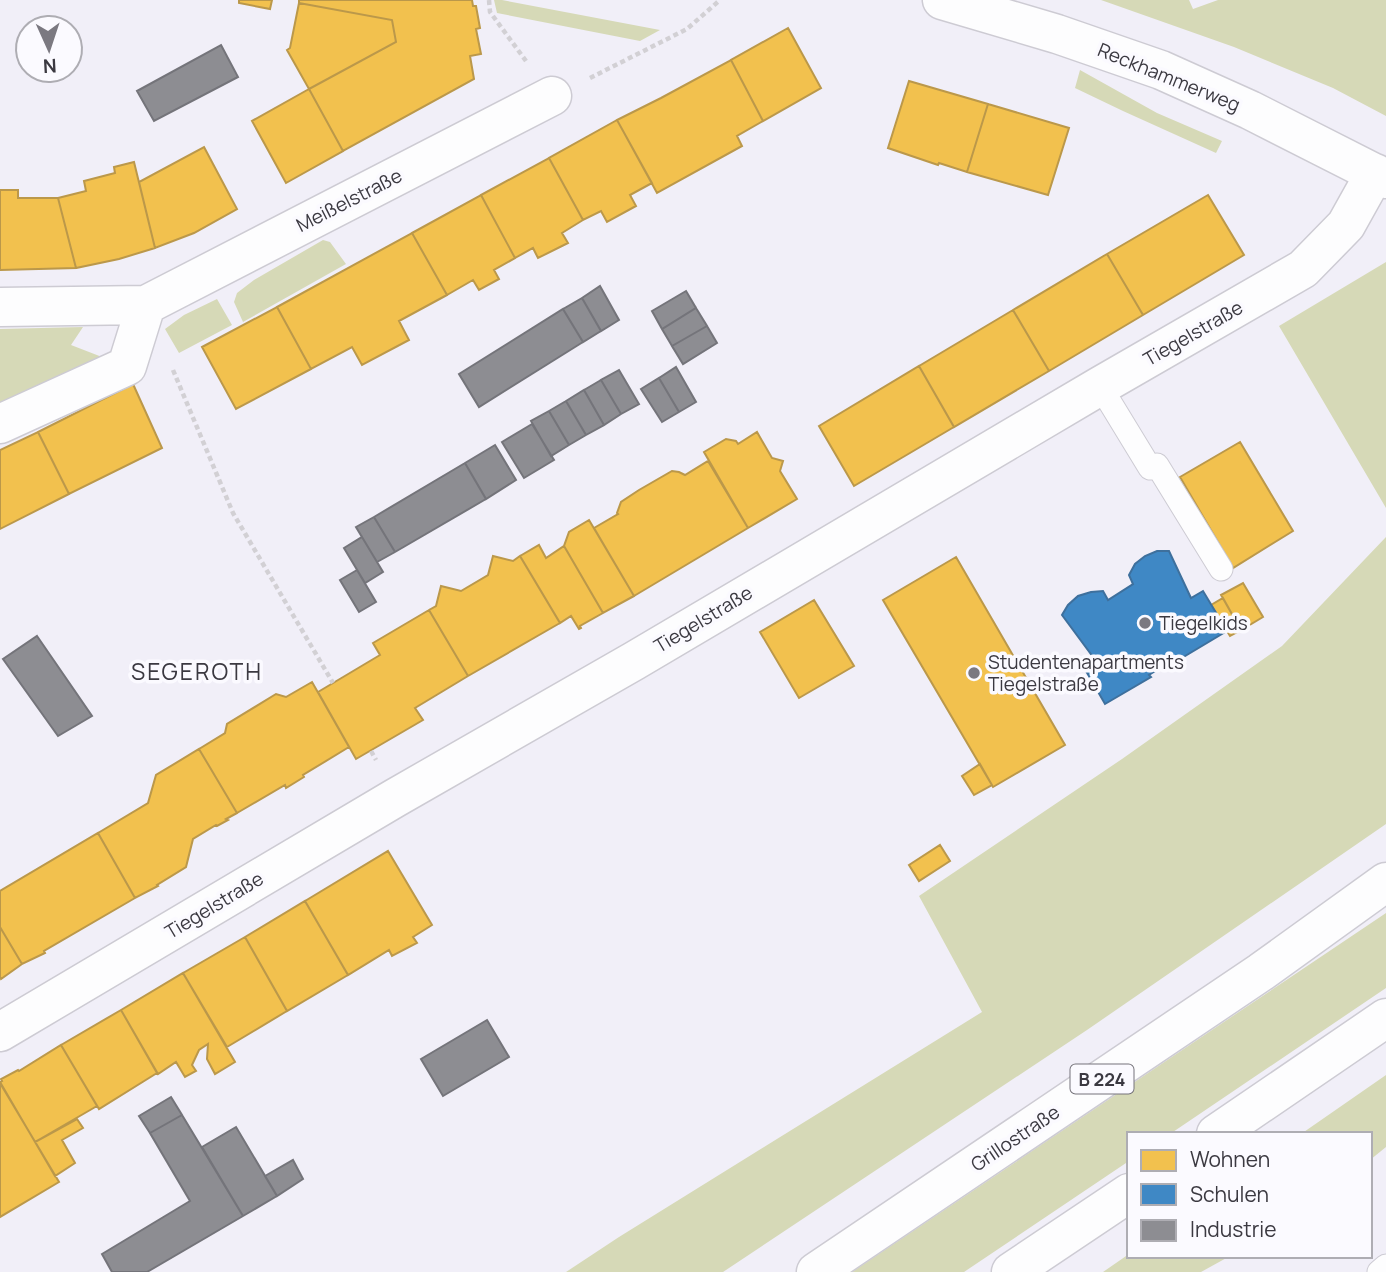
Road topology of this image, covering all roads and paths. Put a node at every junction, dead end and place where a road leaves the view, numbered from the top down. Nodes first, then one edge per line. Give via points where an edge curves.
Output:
1 (489, 0) edge
2 (720, 0) edge
3 (942, 0) edge
4 (552, 96) junction
5 (1381, 176) edge
6 (145, 305) junction
7 (0, 307) edge
8 (171, 366) dead end
9 (1100, 386) junction
10 (0, 424) edge
11 (1221, 569) dead end
12 (333, 683) dead end
13 (1386, 883) edge
14 (1386, 1018) edge
15 (0, 1032) edge
16 (1219, 1132) edge
17 (1127, 1194) edge
18 (1386, 1266) edge
19 (816, 1272) edge
20 (1011, 1272) edge
21 (1379, 1272) edge

1 - 4 path via 490,12
2 - 4 path via 687,29
3 - 5 street, Reckhammerweg via 1160,70
4 - 6 street, Meißelstraße
5 - 9 street, Tiegelstraße via 1346,225 1303,269
6 - 7 street, Meißelstraße
6 - 10 street via 127,366
8 - 12 path via 233,513
9 - 11 lane via 1150,468 1157,465
9 - 15 street, Tiegelstraße
13 - 19 street, Grillostraße / B 224
14 - 16 street
17 - 20 street
18 - 21 lane

